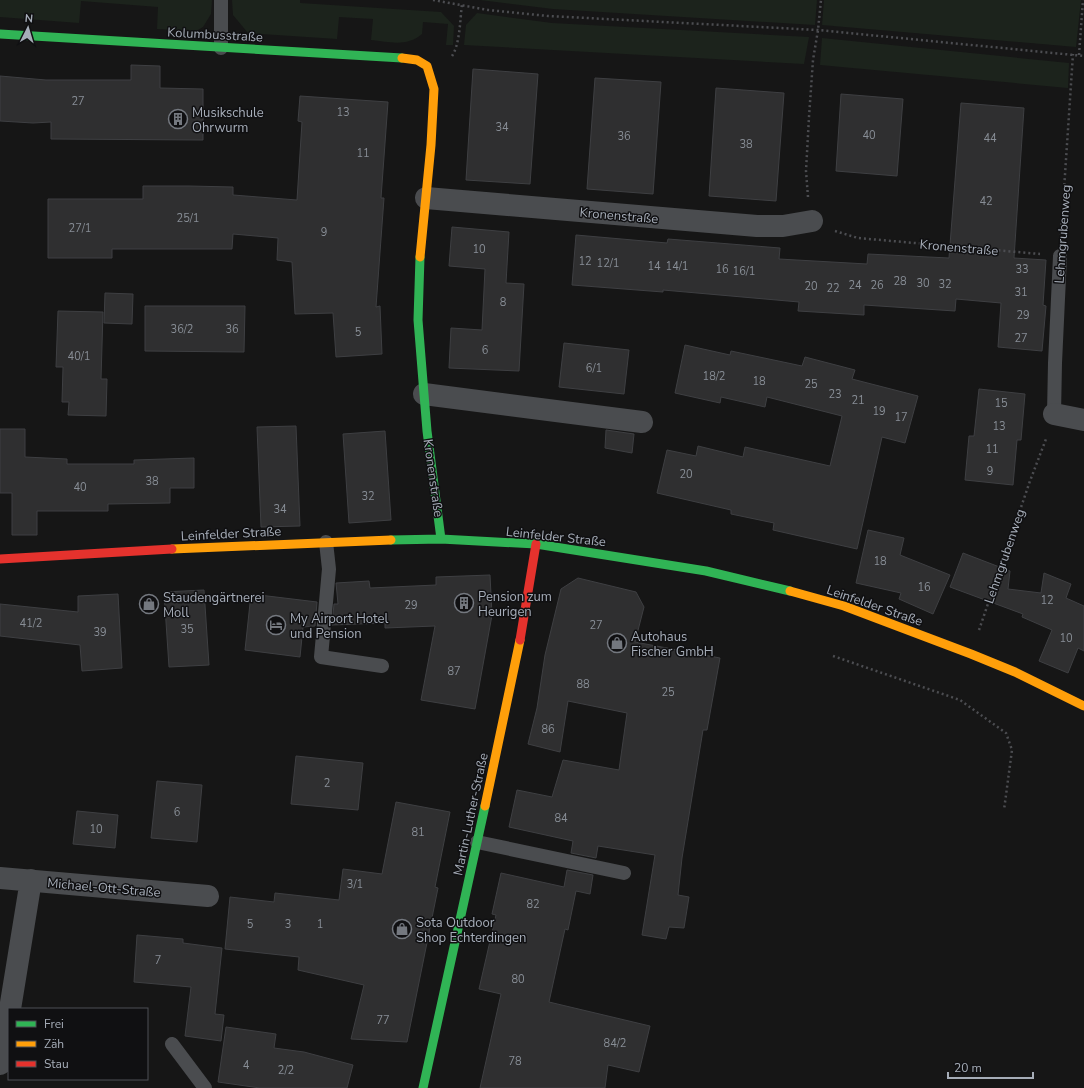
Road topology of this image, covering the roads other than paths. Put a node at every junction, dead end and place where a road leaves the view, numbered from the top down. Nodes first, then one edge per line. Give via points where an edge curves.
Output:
1 (221, 0) edge
2 (0, 34) edge
3 (221, 48) junction
4 (427, 66) joint
5 (426, 198) junction
6 (812, 221) road end
7 (1060, 256) road end
8 (424, 394) junction
9 (1054, 414) joint
10 (1084, 420) edge
11 (642, 422) dead end
12 (441, 539) junction
13 (326, 542) junction
14 (536, 544) junction
15 (0, 560) edge
16 (382, 666) dead end
17 (1084, 706) edge
18 (477, 842) junction
19 (624, 873) dead end
20 (0, 878) edge
21 (31, 880) junction
22 (208, 896) dead end
23 (10, 1008) edge
24 (8, 1019) edge
25 (172, 1044) dead end
26 (0, 1064) edge
27 (205, 1088) edge
28 (423, 1088) edge

1 - 3 lane
2 - 3 street, Kolumbusstraße
3 - 4 street, Kolumbusstraße via 405,58 417,60
4 - 5 street, Kronenstraße via 434,89
5 - 6 street, Kronenstraße via 757,226 783,226
5 - 8 street, Kronenstraße via 418,290
7 - 9 lane, Lehmgrubenweg
8 - 11 street
8 - 12 street, Kronenstraße
9 - 10 street
12 - 13 street, Leinfelder Straße
12 - 14 street, Leinfelder Straße
13 - 15 street, Leinfelder Straße via 125,551
13 - 16 lane via 329,569 321,657
14 - 17 street, Leinfelder Straße via 706,571 844,606 1015,672
14 - 18 street, Martin-Luther-Straße via 527,606
18 - 19 lane
18 - 28 street, Martin-Luther-Straße
20 - 21 street, Michael-Ott-Straße
21 - 22 street, Michael-Ott-Straße
21 - 23 street
24 - 26 street
25 - 27 lane

